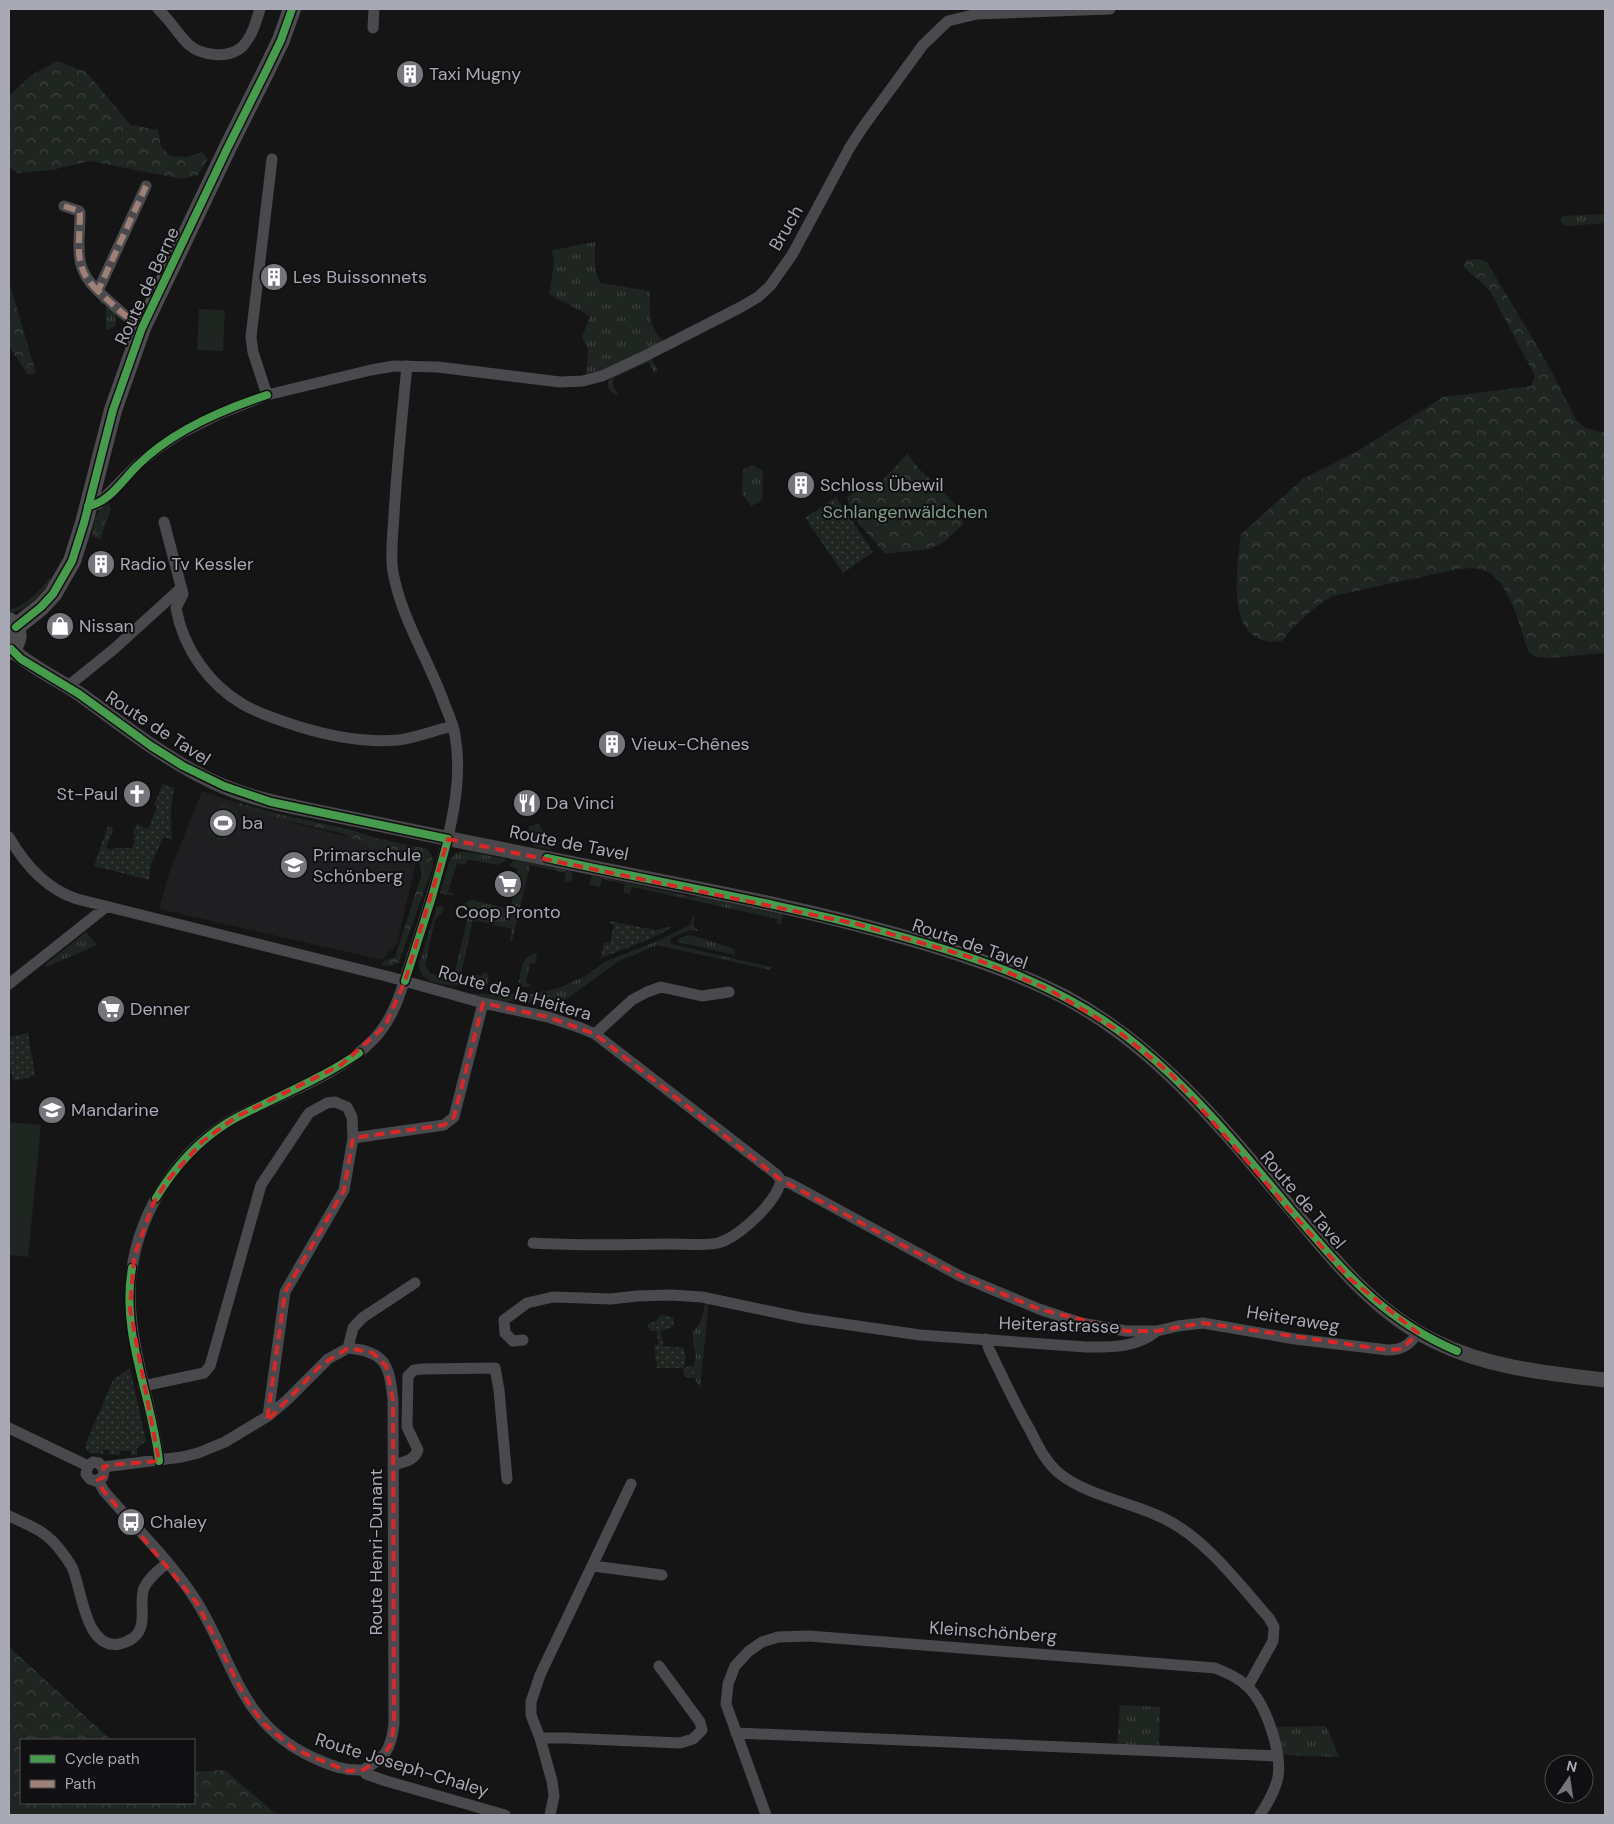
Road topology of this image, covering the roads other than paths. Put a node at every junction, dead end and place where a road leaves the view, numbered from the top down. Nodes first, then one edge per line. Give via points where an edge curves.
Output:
1 (158, 9) edge
2 (260, 9) edge
3 (292, 9) edge
4 (374, 9) edge
5 (954, 9) edge
6 (1110, 9) edge
7 (972, 11) edge
8 (948, 21) junction
9 (373, 28) dead end
10 (272, 159) dead end
11 (146, 186) dead end
12 (64, 206) dead end
13 (98, 291) junction
14 (142, 328) junction
15 (407, 366) junction
16 (267, 395) junction
17 (88, 506) junction
18 (164, 522) dead end
19 (181, 588) junction
20 (12, 624) edge
21 (10, 650) edge
22 (68, 686) junction
23 (453, 726) junction
24 (9, 837) edge
25 (448, 838) junction
26 (13, 854) edge
27 (106, 907) junction
28 (405, 981) junction
29 (9, 984) edge
30 (729, 992) dead end
31 (483, 1003) junction
32 (595, 1034) junction
33 (353, 1138) junction
34 (781, 1180) junction
35 (533, 1243) dead end
36 (415, 1283) dead end
37 (1157, 1332) junction
38 (1418, 1332) junction
39 (523, 1340) dead end
40 (986, 1340) junction
41 (348, 1348) junction
42 (1605, 1380) edge
43 (143, 1386) junction
44 (268, 1416) junction
45 (9, 1428) edge
46 (158, 1461) junction
47 (394, 1465) junction
48 (88, 1466) junction
49 (103, 1467) junction
50 (507, 1479) dead end
51 (98, 1480) junction
52 (631, 1484) dead end
53 (9, 1516) edge
54 (168, 1563) junction
55 (593, 1566) junction
56 (662, 1575) dead end
57 (659, 1666) dead end
58 (1248, 1686) junction
59 (736, 1733) junction
60 (540, 1738) junction
61 (1277, 1756) junction
62 (363, 1770) junction
63 (505, 1815) edge
64 (550, 1815) edge
65 (766, 1815) edge
66 (1260, 1815) edge

1 - 2 street via 189,44 207,54 226,54 242,47 255,28
3 - 14 main road, Route de Berne via 281,40
4 - 9 street
5 - 8 street
6 - 7 street
7 - 8 street
8 - 15 street, Bruch via 923,45 863,128 792,255 758,297 589,380 560,382
10 - 16 street via 250,337
11 - 13 street
12 - 13 street via 80,213 80,266
13 - 14 street
14 - 17 main road, Route de Berne via 113,410
15 - 16 street, Bruch via 371,370
15 - 23 street via 392,567 407,618
16 - 17 street, Bruch via 181,433 138,464 98,504
17 - 20 main road, Route de Berne via 80,538 64,578 41,607
18 - 19 street
19 - 22 street
19 - 23 street via 176,608 188,644 215,683 244,705 276,719 352,739 399,740
20 - 21 main road via 18,639
21 - 22 main road, Route de Tavel
22 - 25 main road, Route de Tavel via 151,746 224,786 271,802
23 - 25 street via 458,780
24 - 26 street, Route de la Heitera
25 - 28 street
25 - 38 main road, Route de Tavel via 857,924 965,956 1048,989 1114,1028 1171,1074 1201,1104 1349,1278 1383,1308
26 - 27 street, Route de la Heitera via 41,880 64,895
27 - 28 street, Route de la Heitera
27 - 29 street
28 - 31 street, Route de la Heitera
28 - 43 street via 385,1026 374,1040 341,1065 225,1124 183,1160 166,1181 142,1228 132,1273 130,1309
30 - 32 street via 702,996 660,987 632,1000
31 - 32 street, Route de la Heitera via 548,1018
31 - 33 street via 454,1117 444,1125
32 - 34 street, Route de la Heitera
33 - 43 street via 352,1117 341,1103 327,1103 309,1113 261,1185 210,1366 204,1373
33 - 44 street via 344,1190 285,1292
34 - 35 street via 775,1195 753,1221 740,1232 717,1243 586,1246
34 - 37 street, Heiterastrasse via 960,1276 1039,1309 1104,1328
36 - 41 street via 362,1318 354,1328
37 - 38 street, Heiteraweg via 1203,1323 1295,1339 1388,1350 1402,1349
37 - 40 street, Heiterastrasse via 1142,1342 1110,1347
38 - 42 main road, Route de Tavel via 1457,1351 1516,1369
39 - 40 street, Heiterastrasse via 513,1341 505,1333 504,1320 527,1303 553,1297 611,1299 654,1295 702,1297 867,1328
40 - 58 street via 1026,1423 1050,1464 1060,1474 1075,1484 1149,1511 1183,1530 1201,1544 1269,1618 1274,1626 1273,1641
41 - 44 street via 328,1359
41 - 47 street, Route Henri-Dunant via 373,1353 386,1366 393,1400
43 - 46 street
44 - 46 street via 214,1447
45 - 48 street, Route Joseph-Chaley
46 - 49 street
47 - 50 street via 410,1460 418,1450 407,1427 408,1376 414,1370 495,1368
47 - 62 street, Route Henri-Dunant via 394,1724 388,1751
48 - 49 street, Route Joseph-Chaley via 96,1462
48 - 51 street, Route Joseph-Chaley via 87,1477
49 - 51 street via 104,1475
51 - 54 street, Route Joseph-Chaley via 104,1491
52 - 55 street
53 - 54 street via 45,1533 72,1567 92,1630 104,1643 114,1645 134,1638 140,1629 143,1589
54 - 62 street, Route Joseph-Chaley via 197,1603 248,1701 264,1724 294,1749 347,1771
55 - 56 street
55 - 60 street via 540,1674 531,1702 531,1715
57 - 60 street via 700,1722 702,1730 693,1739 680,1742
58 - 59 street, Kleinschönberg via 1215,1668 787,1636 762,1642 748,1651 735,1666 728,1684 726,1704
58 - 61 street, Kleinschönberg via 1260,1702
59 - 61 street
59 - 65 street, Kleinschönberg
60 - 64 street via 554,1796
61 - 66 street, Kleinschönberg via 1278,1776 1272,1796
62 - 63 street, Route Joseph-Chaley via 386,1781

